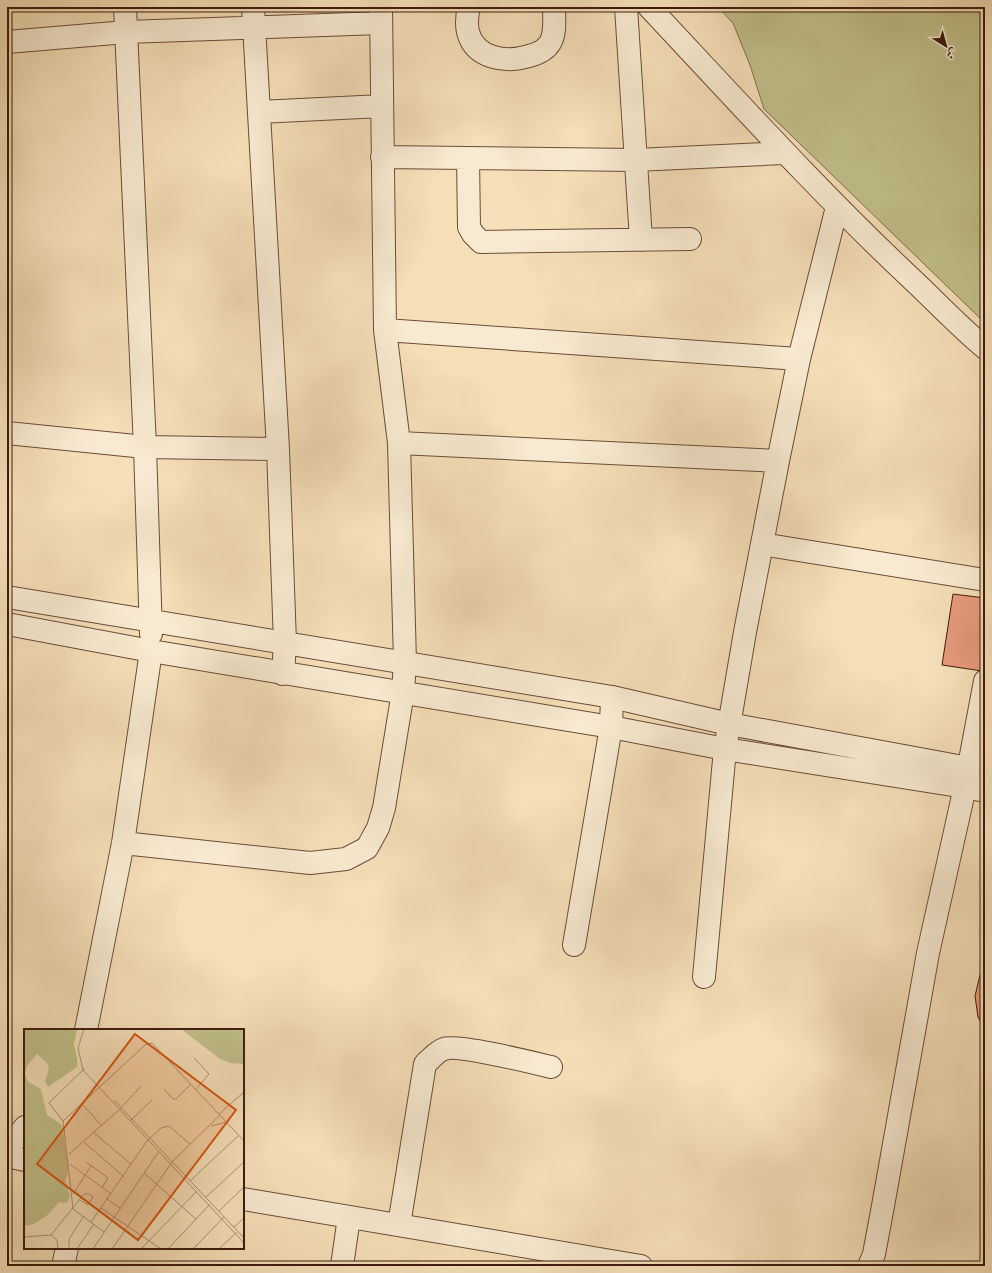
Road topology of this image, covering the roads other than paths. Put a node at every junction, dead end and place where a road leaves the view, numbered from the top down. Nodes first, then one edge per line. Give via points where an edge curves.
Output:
1 (125, 7) edge
2 (469, 7) edge
3 (554, 7) edge
4 (626, 7) edge
5 (649, 7) edge
6 (381, 15) edge
7 (254, 18) edge
8 (126, 32) junction
9 (7, 42) edge
10 (382, 106) junction
11 (259, 112) junction
12 (784, 153) junction
13 (382, 157) junction
14 (468, 158) junction
15 (636, 160) junction
16 (836, 207) junction
17 (690, 239) dead end
18 (641, 240) junction
19 (385, 330) junction
20 (985, 348) edge
21 (799, 359) junction
22 (7, 432) edge
23 (399, 442) junction
24 (146, 447) junction
25 (278, 449) junction
26 (778, 461) junction
27 (762, 544) junction
28 (985, 580) edge
29 (7, 597) edge
30 (150, 620) junction
31 (7, 624) edge
32 (285, 643) junction
33 (151, 651) junction
34 (406, 662) junction
35 (283, 674) junction
36 (985, 681) edge
37 (403, 692) junction
38 (612, 697) junction
39 (729, 724) junction
40 (611, 727) junction
41 (725, 749) junction
42 (976, 779) edge
43 (123, 843) junction
44 (574, 945) dead end
45 (704, 977) dead end
46 (86, 1029) edge
47 (552, 1067) dead end
48 (24, 1128) edge
49 (7, 1149) edge
50 (7, 1156) edge
51 (24, 1160) edge
52 (244, 1199) edge
53 (349, 1216) junction
54 (399, 1225) junction
55 (67, 1249) edge
56 (63, 1266) edge
57 (342, 1266) edge
58 (641, 1266) edge
59 (869, 1266) edge

1 - 8 street
2 - 3 street via 467,27 474,43 481,52 503,59 522,58 540,53 550,44 554,33
4 - 15 street
5 - 12 street
6 - 7 street
6 - 10 street
7 - 8 street
7 - 11 street
8 - 9 street
8 - 24 street
10 - 11 street
10 - 13 street
11 - 25 street
12 - 15 street
12 - 16 street
13 - 14 street
13 - 19 street
14 - 15 street
14 - 18 street via 469,227 481,242
15 - 18 street
16 - 20 street
16 - 21 street
17 - 18 street
19 - 21 street
19 - 23 street
21 - 26 street
22 - 24 street
23 - 26 street
23 - 34 street
24 - 25 street
24 - 30 street
25 - 32 street
26 - 27 street
27 - 28 street
27 - 39 street
29 - 30 street
30 - 32 street
30 - 33 street
31 - 33 street
32 - 34 street
32 - 35 street
33 - 35 street
33 - 43 street
34 - 37 street
34 - 38 street
35 - 37 street
36 - 42 street
37 - 40 street
37 - 43 street via 384,808 378,828 367,848 346,860 310,863
38 - 39 street
38 - 40 street
39 - 41 street
39 - 42 street
40 - 41 street
40 - 44 street
41 - 42 street
41 - 45 street
42 - 59 street via 928,953 874,1254
43 - 46 street
47 - 54 street via 464,1048 445,1048 425,1064
48 - 49 street
50 - 51 street
52 - 53 street
53 - 54 street
53 - 57 street
54 - 58 street
55 - 56 street

